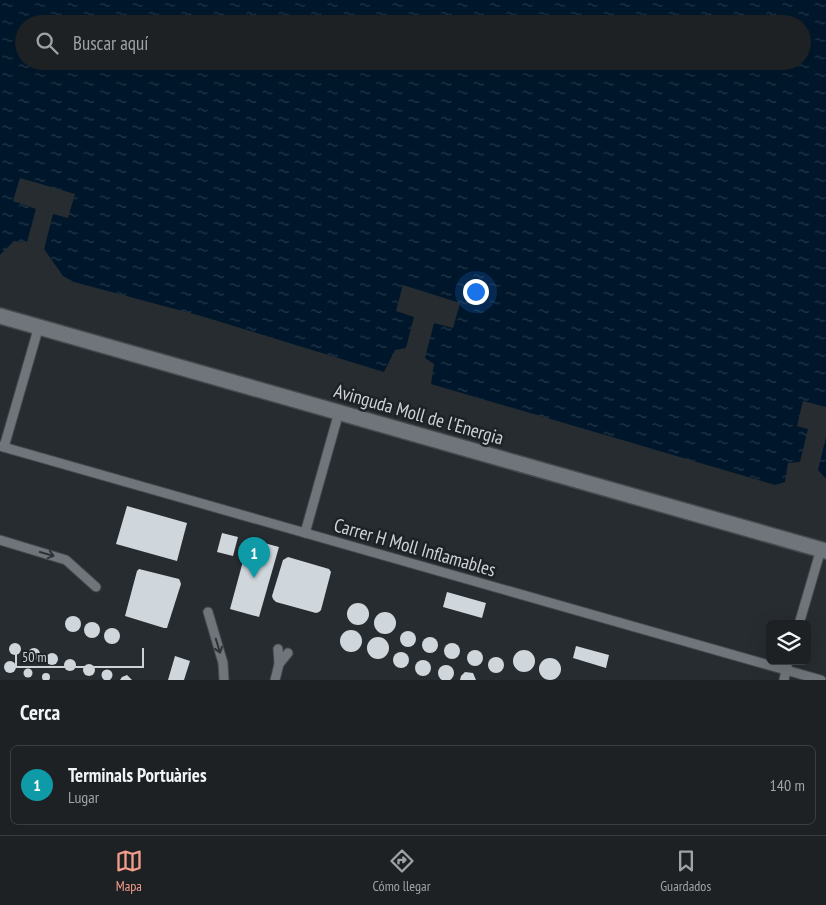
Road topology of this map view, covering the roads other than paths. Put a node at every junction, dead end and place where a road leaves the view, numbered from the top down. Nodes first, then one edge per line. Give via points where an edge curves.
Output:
1 (0, 316) edge
2 (39, 326) junction
3 (339, 412) junction
4 (2, 447) edge
5 (305, 533) junction
6 (0, 540) edge
7 (823, 550) edge
8 (96, 587) dead end
9 (208, 612) dead end
10 (800, 620) edge
11 (278, 649) dead end
12 (288, 653) dead end
13 (279, 664) junction
14 (787, 666) edge
15 (224, 680) edge
16 (275, 680) edge
17 (784, 680) edge
18 (821, 680) edge

1 - 2 street, Avinguda Moll de l'Energia
2 - 3 street, Avinguda Moll de l'Energia
2 - 4 lane
3 - 5 lane
3 - 7 street, Avinguda Moll de l'Energia
4 - 5 lane, Carrer H Moll Inflamables
5 - 14 lane, Carrer H Moll Inflamables
6 -> 8 lane via 66,560
7 - 10 lane
9 -> 15 lane via 223,663
11 - 13 lane
12 - 13 lane
13 - 16 lane
14 - 17 lane
14 - 18 lane, Carrer H Moll Inflamables

